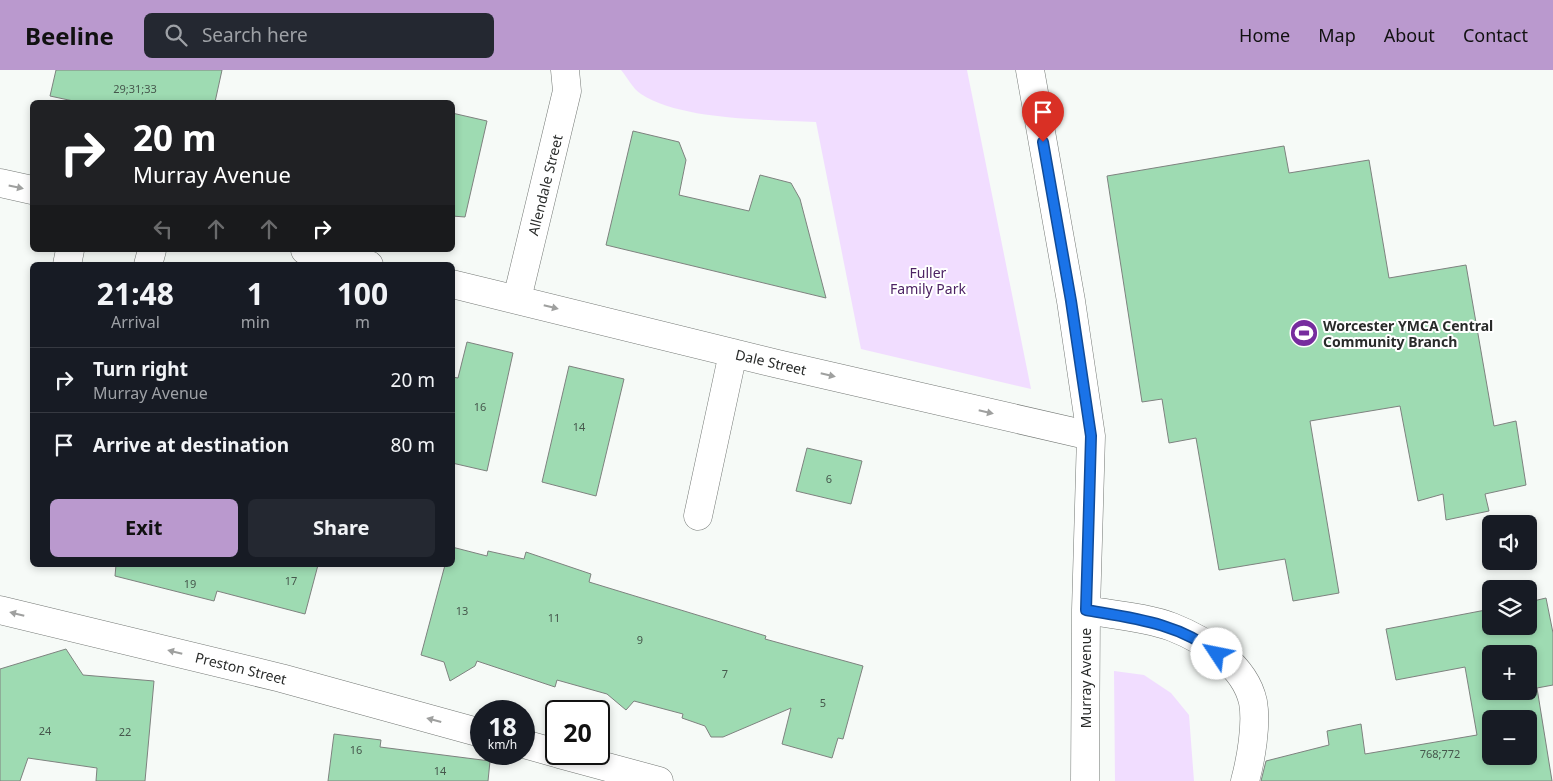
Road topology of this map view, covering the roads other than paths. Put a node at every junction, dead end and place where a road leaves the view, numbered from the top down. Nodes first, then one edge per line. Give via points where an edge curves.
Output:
1 (565, 70) edge
2 (1030, 70) edge
3 (0, 183) edge
4 (30, 190) edge
5 (313, 252) edge
6 (356, 262) edge
7 (455, 285) edge
8 (517, 299) junction
9 (733, 353) junction
10 (1091, 436) junction
11 (698, 516) dead end
12 (0, 610) edge
13 (1086, 610) junction
14 (470, 730) edge
15 (601, 765) edge
16 (658, 781) edge
17 (1085, 781) edge
18 (1245, 781) edge

1 - 8 street, Allendale Street via 567,91
2 - 10 street, Murray Avenue
3 -> 4 street
5 - 6 street
7 - 8 street, Dale Street
8 -> 9 street, Dale Street
9 -> 10 street, Dale Street
9 - 11 street
10 - 13 street, Murray Avenue
14 -> 12 street, Preston Street via 281,678
13 - 17 street, Murray Avenue
13 - 18 street via 1171,627 1206,645 1239,672 1253,702 1252,753
15 - 16 street

